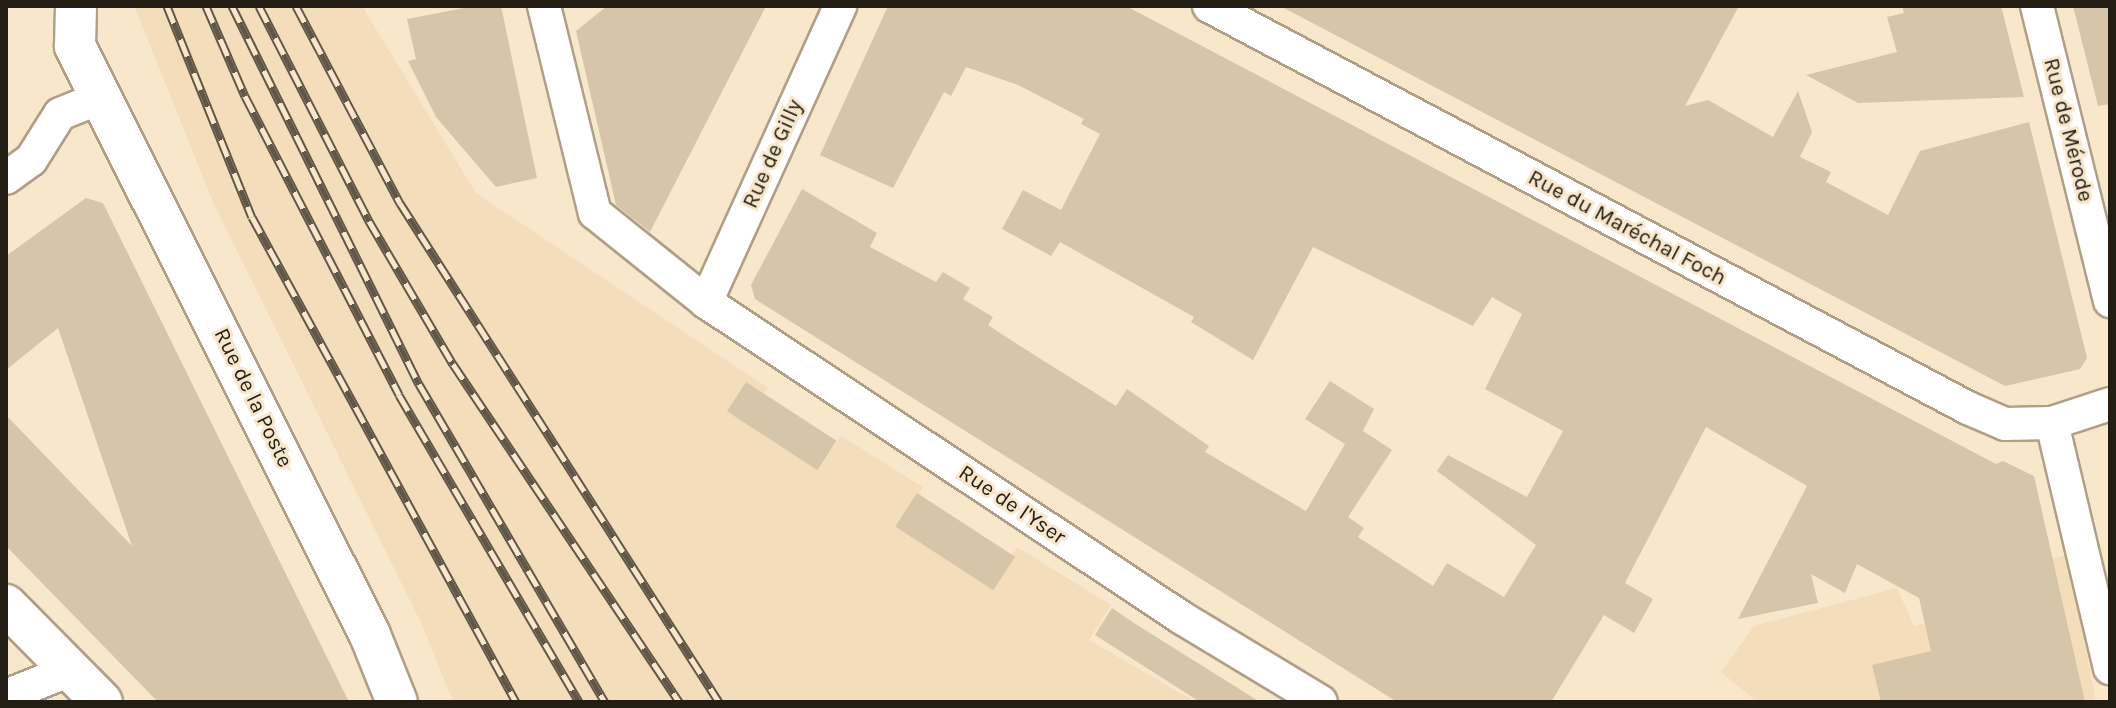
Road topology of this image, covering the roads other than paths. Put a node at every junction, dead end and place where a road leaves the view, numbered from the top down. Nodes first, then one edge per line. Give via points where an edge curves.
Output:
1 (76, 6) edge
2 (544, 6) edge
3 (840, 6) edge
4 (1209, 6) edge
5 (2037, 6) edge
6 (102, 97) junction
7 (6, 178) edge
8 (2110, 301) edge
9 (706, 302) junction
10 (2110, 404) edge
11 (2052, 423) junction
12 (6, 605) edge
13 (2110, 668) edge
14 (70, 670) junction
15 (6, 696) edge
16 (102, 702) edge
17 (397, 702) edge
18 (1321, 702) edge

1 - 6 street, Rue de la Poste via 75,46
2 - 9 street, Rue de l'Yser via 595,213
3 - 9 street, Rue de Gilly
4 - 11 street, Rue du Maréchal Foch via 1968,408 2005,424
5 - 8 street, Rue de Mérode
6 - 7 street via 60,114 31,160
6 - 17 street, Rue de la Poste via 370,635
9 - 18 street, Rue de l'Yser via 1182,618
10 - 11 street, Rue du Maréchal Foch
11 - 13 street
12 - 14 street
14 - 15 street
14 - 16 street

